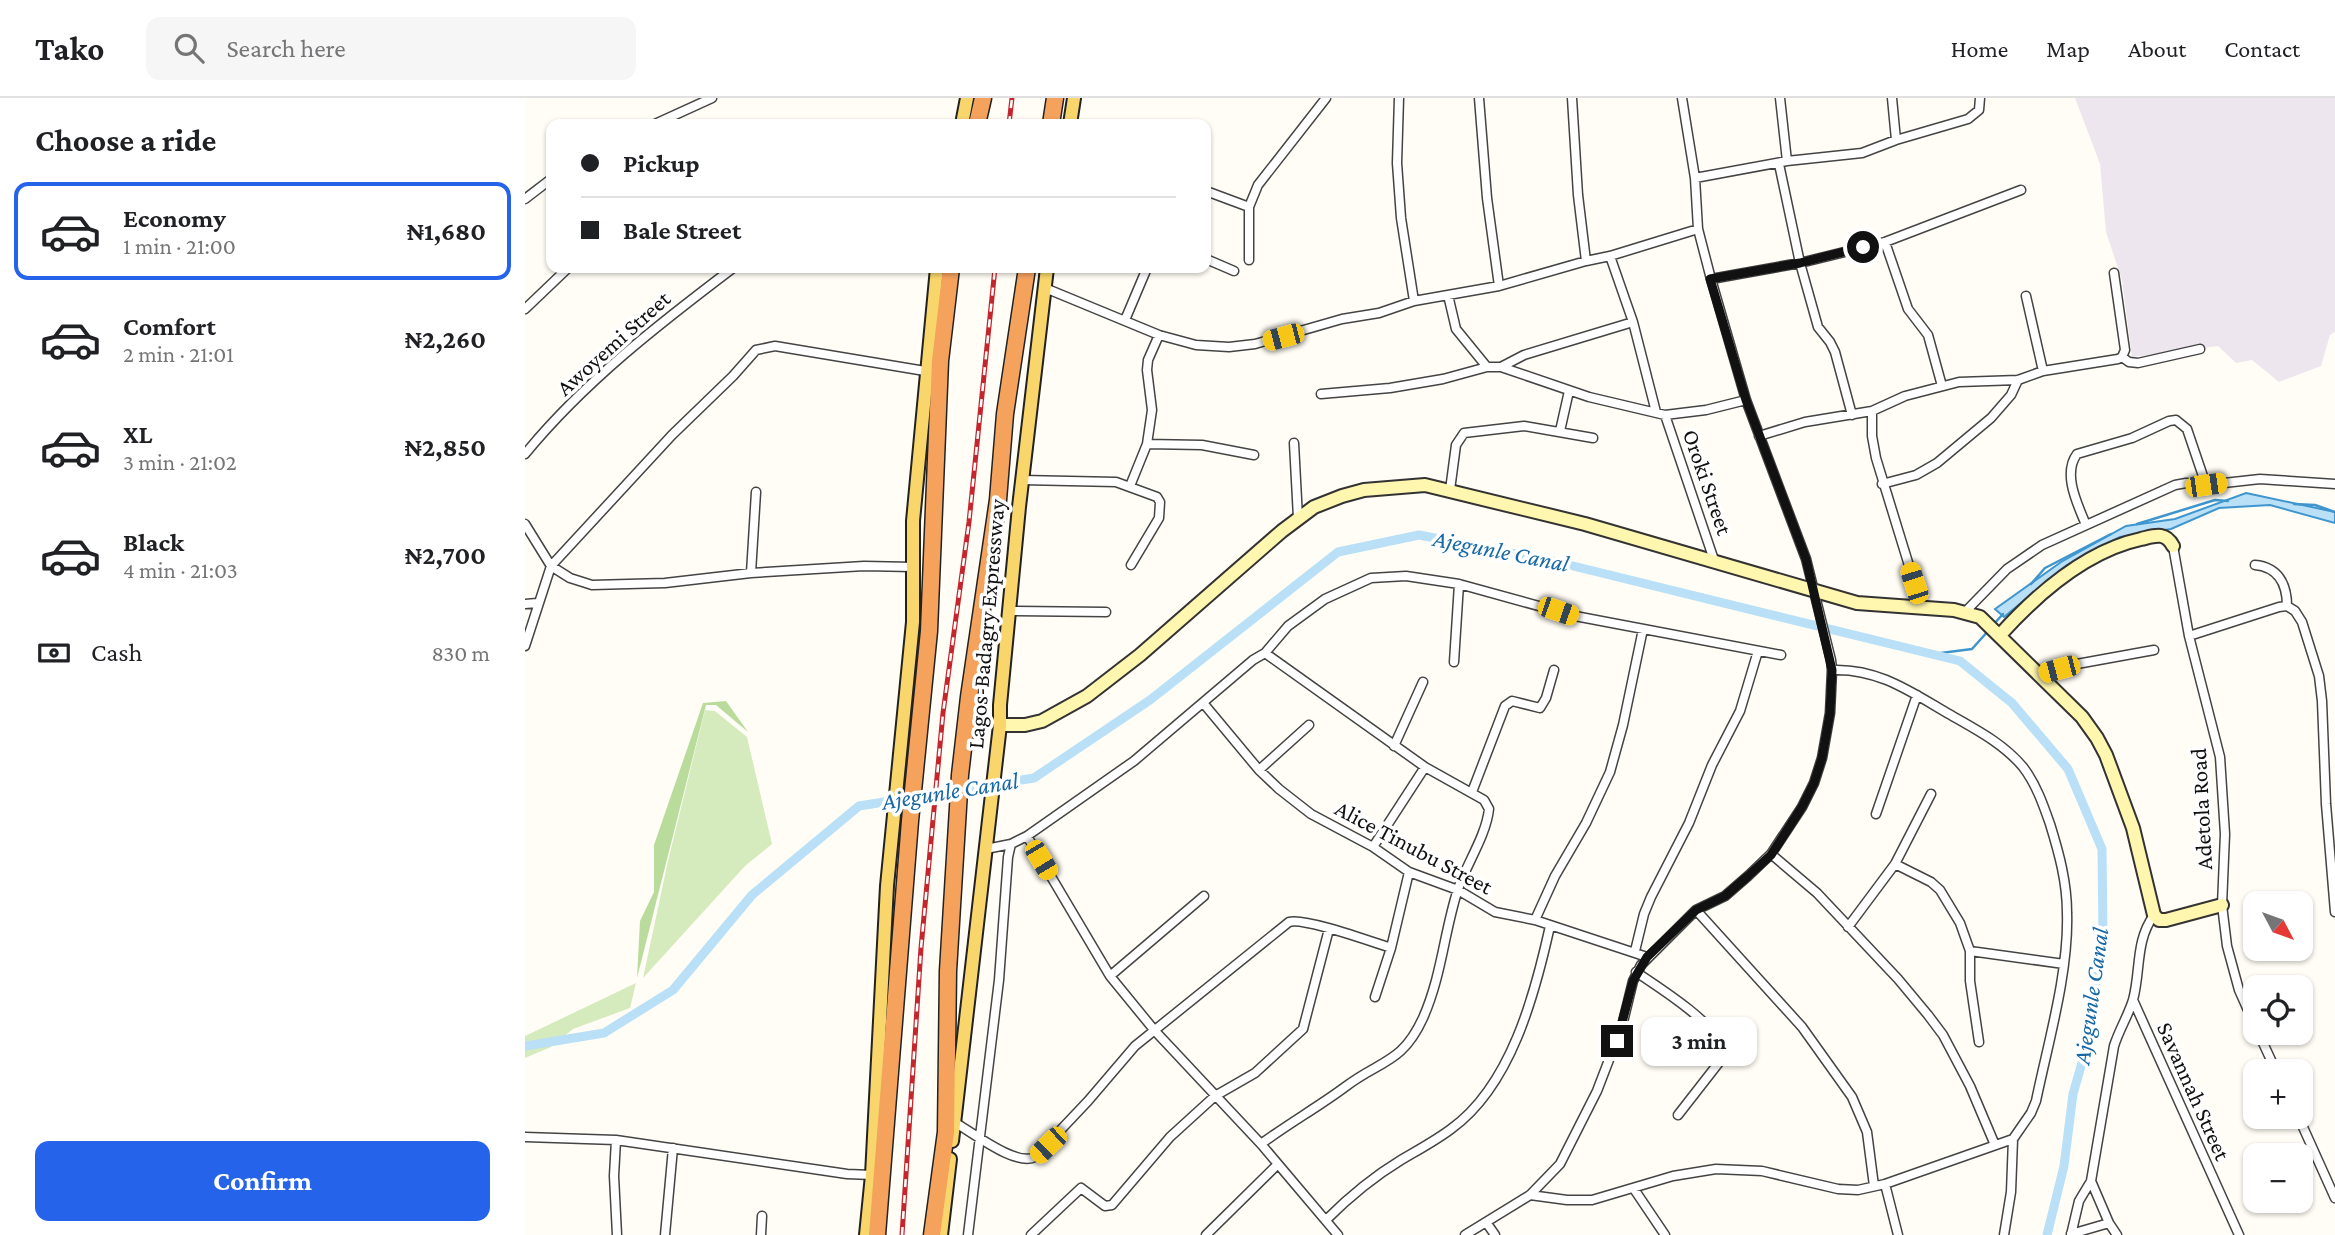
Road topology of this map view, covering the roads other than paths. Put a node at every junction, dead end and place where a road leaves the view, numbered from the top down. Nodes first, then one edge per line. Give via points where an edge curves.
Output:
1 (712, 98) edge
2 (967, 98) edge
3 (983, 98) edge
4 (1055, 98) edge
5 (1073, 98) edge
6 (1326, 98) edge
7 (1399, 98) edge
8 (1479, 98) edge
9 (1572, 98) edge
10 (1682, 98) edge
11 (1780, 98) edge
12 (1892, 98) edge
13 (1980, 98) edge
14 (666, 119) edge
15 (964, 119) edge
16 (978, 119) edge
17 (1052, 119) edge
18 (1071, 119) edge
19 (1896, 140) junction
20 (1783, 162) junction
21 (1695, 178) junction
22 (546, 183) edge
23 (2021, 190) dead end
24 (1211, 193) edge
25 (525, 199) edge
26 (1249, 207) junction
27 (1698, 229) junction
28 (1885, 242) junction
29 (1611, 256) junction
30 (1249, 260) dead end
31 (1211, 261) edge
32 (1586, 261) junction
33 (1800, 263) junction
34 (1234, 271) dead end
35 (563, 273) edge
36 (726, 273) edge
37 (936, 273) edge
38 (950, 273) edge
39 (1026, 273) edge
40 (1046, 273) edge
41 (1145, 273) edge
42 (2114, 273) dead end
43 (1710, 279) junction
44 (1499, 286) junction
45 (1045, 288) junction
46 (1448, 295) junction
47 (2026, 296) dead end
48 (1414, 301) junction
49 (525, 309) edge
50 (1125, 320) junction
51 (1633, 321) junction
52 (1159, 335) junction
53 (2200, 349) dead end
54 (2122, 357) junction
55 (1487, 367) junction
56 (1501, 367) junction
57 (925, 371) junction
58 (2043, 371) junction
59 (2018, 380) junction
60 (1942, 386) junction
61 (1569, 391) junction
62 (1321, 394) dead end
63 (1746, 400) junction
64 (1872, 411) junction
65 (1655, 412) junction
66 (1665, 415) junction
67 (1852, 415) junction
68 (1560, 431) junction
69 (1759, 436) junction
70 (1593, 438) dead end
71 (1294, 443) dead end
72 (1147, 444) junction
73 (525, 454) edge
74 (1254, 455) dead end
75 (1022, 480) junction
76 (1882, 484) junction
77 (2335, 484) edge
78 (2206, 485) junction
79 (1130, 486) junction
80 (1450, 490) junction
81 (756, 492) dead end
82 (1298, 518) junction
83 (525, 524) edge
84 (2086, 525) junction
85 (2173, 546) joint
86 (1714, 561) junction
87 (1131, 565) dead end
88 (2255, 565) dead end
89 (551, 566) junction
90 (913, 567) junction
91 (751, 573) junction
92 (1459, 584) junction
93 (1815, 595) junction
94 (537, 603) junction
95 (525, 604) edge
96 (2287, 606) junction
97 (1922, 608) junction
98 (1010, 611) junction
99 (1106, 612) dead end
100 (1965, 612) junction
101 (1643, 629) junction
102 (1996, 632) junction
103 (2189, 636) junction
104 (525, 646) edge
105 (2154, 650) dead end
106 (1758, 651) junction
107 (1265, 653) junction
108 (1781, 655) dead end
109 (1454, 662) dead end
110 (1554, 670) dead end
111 (1832, 670) junction
112 (2040, 674) junction
113 (1423, 682) dead end
114 (1917, 695) junction
115 (1204, 704) junction
116 (1000, 724) junction
117 (1309, 725) dead end
118 (1394, 746) junction
119 (1425, 767) junction
120 (1259, 770) junction
121 (1472, 792) junction
122 (1931, 794) dead end
123 (1876, 814) dead end
124 (1027, 836) junction
125 (1011, 844) junction
126 (1373, 846) junction
127 (986, 849) junction
128 (1771, 855) junction
129 (1895, 864) junction
130 (1409, 872) junction
131 (1458, 890) junction
132 (1204, 895) dead end
133 (2222, 905) junction
134 (1696, 910) junction
135 (2335, 912) edge
136 (2154, 915) junction
137 (1535, 920) junction
138 (1550, 926) junction
139 (1848, 927) junction
140 (1329, 929) junction
141 (1391, 948) junction
142 (1635, 951) junction
143 (1970, 951) junction
144 (1647, 957) junction
145 (2064, 964) junction
146 (1636, 972) junction
147 (1110, 976) junction
148 (2243, 996) edge
149 (1375, 997) dead end
150 (2133, 1000) junction
151 (1155, 1031) junction
152 (1979, 1042) dead end
153 (1215, 1096) junction
154 (1678, 1115) dead end
155 (954, 1122) junction
156 (2304, 1129) edge
157 (525, 1137) edge
158 (981, 1137) junction
159 (2013, 1139) junction
160 (616, 1140) junction
161 (1261, 1144) junction
162 (1995, 1145) junction
163 (673, 1148) junction
164 (1277, 1165) junction
165 (872, 1175) junction
166 (2091, 1181) junction
167 (1885, 1184) junction
168 (1874, 1186) junction
169 (1634, 1189) junction
170 (1530, 1195) junction
171 (2335, 1198) edge
172 (761, 1216) dead end
173 (1326, 1220) junction
174 (1486, 1222) junction
175 (2109, 1223) junction
176 (1333, 1233) edge
177 (617, 1235) edge
178 (665, 1235) edge
179 (761, 1235) edge
180 (866, 1235) edge
181 (877, 1235) edge
182 (932, 1235) edge
183 (941, 1235) edge
184 (968, 1235) edge
185 (1031, 1235) edge
186 (1206, 1235) edge
187 (1465, 1235) edge
188 (1495, 1235) edge
189 (1665, 1235) edge
190 (1898, 1235) edge
191 (2004, 1235) edge
192 (2071, 1235) edge
193 (2117, 1235) edge
194 (2239, 1235) edge

1 - 14 street
2 - 15 main road
3 - 16 highway
4 - 17 highway
5 - 18 main road
6 - 26 street via 1266,173
7 - 48 street via 1398,176
8 - 44 street
9 - 32 street
10 - 21 street
11 - 20 street
12 - 19 street
13 - 19 street via 1979,110 1968,119
19 - 20 street via 1862,153
20 - 21 street
20 - 33 street
21 - 27 street
22 - 25 street
23 - 28 street
24 - 26 street
26 - 30 street
27 - 29 street
27 - 43 street
28 - 33 street
28 - 60 street via 1908,309 1928,335
29 - 32 street
29 - 51 street
31 - 34 street
32 - 44 street
33 - 43 street
33 - 67 street via 1818,327 1835,352
35 - 49 street
36 - 73 street, Awoyemi Street via 644,336
37 - 57 main road
38 - 181 highway via 940,361 929,631
39 - 182 highway, Lagos-Badagry Expressway via 960,775 948,971 946,1132
40 - 45 main road, Lagos-Badagry Expressway
41 - 50 street
42 - 54 street via 2126,350
43 - 63 street
44 - 46 street
45 - 50 street
45 - 75 main road, Lagos-Badagry Expressway
46 - 48 street
46 - 55 street via 1456,329
47 - 58 street
48 - 52 street via 1255,344 1212,347
50 - 52 street
51 - 56 street via 1524,355
51 - 65 street
52 - 72 street via 1148,360 1152,410
53 - 54 street via 2138,363
54 - 58 street
55 - 56 street
55 - 62 street via 1390,388
56 - 61 street
57 - 89 street via 775,346 756,350
57 - 90 main road via 912,521
58 - 59 street
59 - 60 street
59 - 76 street via 2011,396 1991,418 1937,463 1916,475
60 - 64 street
61 - 65 street
61 - 68 street
63 - 66 street
63 - 69 street
64 - 67 street
64 - 76 street
65 - 66 street
66 - 86 street, Oroki Street
67 - 69 street via 1805,422
68 - 70 street
68 - 80 street via 1513,426 1464,433 1457,440
69 - 93 street via 1798,535
71 - 82 street
72 - 74 street via 1202,445
72 - 79 street
75 - 79 street
75 - 98 main road, Lagos-Badagry Expressway
76 - 97 street
77 - 78 street via 2260,479
78 - 84 street via 2175,485
78 - 84 street via 2187,429 2176,420 2169,421 2132,438 2077,454 2072,464 2074,496
79 - 87 street via 1157,497 1161,509
80 - 82 street via 1425,485 1364,490 1314,507
80 - 86 street
81 - 91 street
82 - 116 street via 1087,696 1042,721
83 - 89 street
84 - 100 street via 2029,553
85 - 102 street via 2169,538 2156,535 2106,550
85 - 103 street, Adetola Road
86 - 93 street
88 - 96 street via 2269,568 2283,582
89 - 91 street via 592,585
89 - 94 street
90 - 91 street
90 - 165 main road via 887,886
92 - 101 street via 1575,617
92 - 107 street via 1406,576 1371,578 1309,609
92 - 109 street
93 - 97 street
93 - 111 street
94 - 95 street
94 - 104 street
96 - 103 street
96 - 135 street via 2302,622 2319,676
97 - 100 street
98 - 99 street
98 - 116 main road, Lagos-Badagry Expressway
100 - 102 street via 1980,617
101 - 106 street
101 - 137 street via 1610,772
102 - 112 street
103 - 133 street, Adetola Road via 2220,757 2225,834
105 - 112 street
106 - 108 street
106 - 142 street via 1739,712 1647,905
107 - 115 street
107 - 118 street
110 - 121 street via 1540,708 1512,701 1505,706
111 - 114 street via 1861,671
111 - 128 street via 1826,737 1814,783
112 - 136 street via 2082,717 2106,755 2138,846
113 - 118 street
114 - 123 street
114 - 145 street via 1990,738 2032,780 2063,874 2067,915
115 - 120 street, Alice Tinubu Street
115 - 124 street via 1098,788
116 - 127 main road, Lagos-Badagry Expressway
117 - 120 street
118 - 119 street
119 - 121 street
119 - 126 street
120 - 126 street, Alice Tinubu Street via 1311,814
121 - 131 street via 1488,804 1489,814
122 - 129 street
124 - 125 street
124 - 147 street
125 - 127 street
125 - 158 street
126 - 130 street, Alice Tinubu Street
127 - 155 main road, Lagos-Badagry Expressway
128 - 134 street via 1725,896
128 - 139 street via 1817,893
129 - 139 street
129 - 143 street via 1940,890
130 - 131 street, Alice Tinubu Street
130 - 141 street
131 - 137 street, Alice Tinubu Street via 1495,912
131 - 161 street via 1435,984 1407,1045 1392,1060
132 - 147 street
133 - 136 street via 2166,920
133 - 148 street, Adetola Road via 2231,967
134 - 144 street
134 - 168 street via 1802,1027 1852,1097 1867,1132
136 - 150 street via 2142,934
137 - 138 street, Alice Tinubu Street
138 - 142 street, Alice Tinubu Street
138 - 173 street via 1525,1018 1487,1093 1454,1128 1379,1174
139 - 162 street via 1943,1035
140 - 141 street
140 - 151 street via 1289,922
140 - 153 street via 1303,1029 1255,1073
141 - 149 street
142 - 144 street, Alice Tinubu Street
143 - 145 street
143 - 152 street
144 - 146 street
145 - 159 street via 2036,1101
146 - 154 street via 1675,998 1725,1048 1724,1056
146 - 170 street via 1612,1055 1585,1118 1560,1164
147 - 151 street
150 - 166 street via 2114,1046
150 - 194 street, Savannah Street
151 - 153 street
151 - 158 street via 1135,1046 1035,1157 1023,1160
153 - 161 street
153 - 185 street via 1170,1137 1112,1205 1105,1206 1081,1188
155 - 158 street
155 - 183 main road, Lagos-Badagry Expressway
156 - 171 street
157 - 160 street
158 - 184 street
159 - 162 street
159 - 191 street
160 - 163 street
160 - 177 street
161 - 164 street
162 - 167 street
163 - 165 street
163 - 178 street
164 - 173 street
164 - 186 street
165 - 180 main road
166 - 175 street
166 - 192 street via 2079,1201
167 - 168 street
167 - 190 street
168 - 169 street via 1838,1189 1762,1171 1716,1169
169 - 170 street via 1592,1200
169 - 189 street
170 - 174 street
172 - 179 street
173 - 176 street
174 - 187 street
174 - 188 street
175 - 192 street
175 - 193 street

